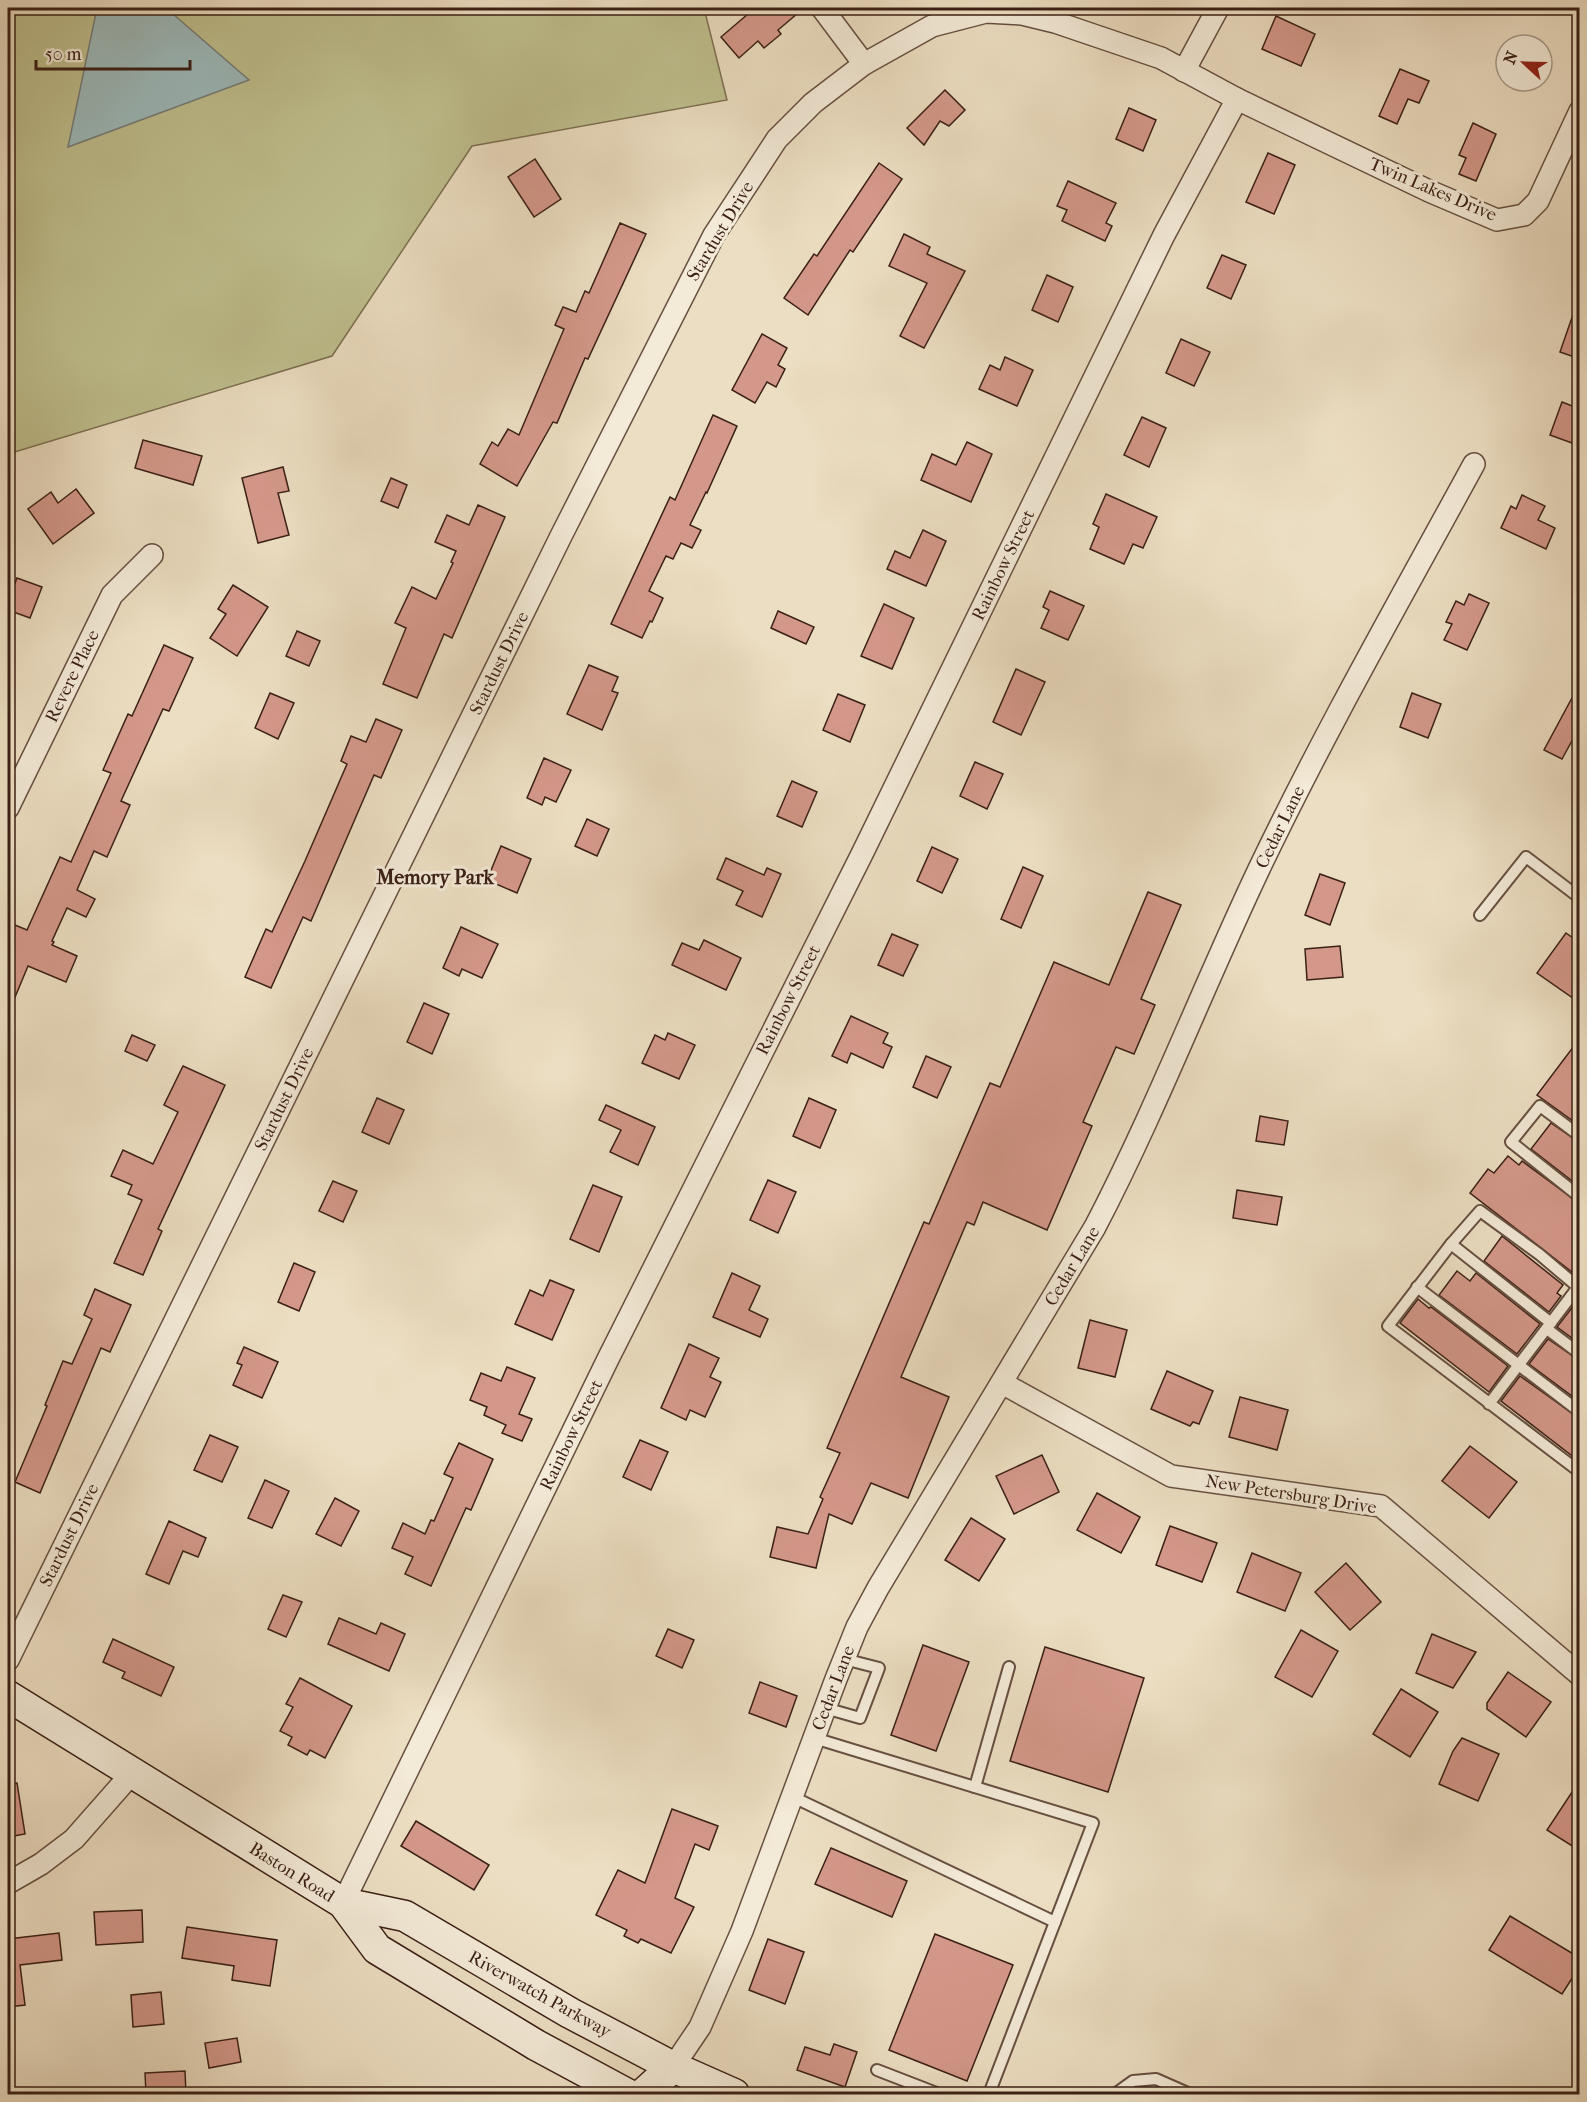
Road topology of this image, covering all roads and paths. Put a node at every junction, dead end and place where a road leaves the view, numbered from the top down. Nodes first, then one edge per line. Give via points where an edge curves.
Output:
1 (822, 8) edge
2 (1218, 8) edge
3 (961, 12) edge
4 (864, 64) junction
5 (1184, 70) junction
6 (1237, 99) junction
7 (1580, 111) edge
8 (1474, 464) dead end
9 (152, 555) dead end
10 (8, 808) edge
11 (1578, 894) edge
12 (1480, 915) dead end
13 (1580, 1136) edge
14 (1580, 1197) edge
15 (1451, 1245) junction
16 (1417, 1287) junction
17 (1579, 1288) edge
18 (1549, 1326) junction
19 (1580, 1354) edge
20 (1519, 1366) junction
21 (1002, 1383) junction
22 (1489, 1404) junction
23 (1580, 1412) edge
24 (1580, 1472) edge
25 (844, 1659) junction
26 (8, 1660) edge
27 (1009, 1667) dead end
28 (1580, 1675) edge
29 (8, 1696) edge
30 (825, 1708) junction
31 (814, 1738) junction
32 (133, 1772) junction
33 (975, 1787) junction
34 (793, 1797) junction
35 (8, 1883) edge
36 (343, 1904) junction
37 (1055, 1922) junction
38 (673, 2067) junction
39 (877, 2070) dead end
40 (627, 2094) edge
41 (643, 2094) edge
42 (734, 2094) edge
43 (939, 2094) edge
44 (989, 2094) edge
45 (1115, 2094) edge
46 (1190, 2094) edge

1 - 4 street
2 - 5 street
3 - 4 street, Stardust Drive
3 - 5 street, Stardust Drive via 1022,14 1055,22 1161,58
4 - 26 street, Stardust Drive via 813,103 777,139 714,235 561,536
5 - 6 street, Stardust Drive
6 - 7 street, Twin Lakes Drive via 1497,220 1524,215 1538,201
6 - 36 street, Rainbow Street via 1164,235 867,843 618,1338
8 - 21 street, Cedar Lane via 1295,794 1109,1201
9 - 10 street, Revere Place via 112,595
11 - 12 lane via 1526,857
13 - 14 lane via 1540,1106 1510,1142
15 - 16 lane
15 - 17 lane via 1480,1211
15 - 18 lane
16 - 20 lane
16 - 22 lane via 1388,1326
17 - 18 lane
18 - 19 lane
18 - 20 lane
20 - 22 lane
20 - 23 lane
21 - 25 street, Cedar Lane via 878,1588
21 - 28 street, New Petersburg Drive via 1171,1476 1382,1506
22 - 24 lane
25 - 30 street, Cedar Lane
25 - 30 lane via 879,1668 860,1718
27 - 33 lane
29 - 32 main road, Baston Road
30 - 31 street, Cedar Lane
31 - 33 lane
31 - 34 street, Cedar Lane
32 - 35 street via 74,1839
32 - 36 main road, Baston Road
33 - 37 lane via 1093,1823
34 - 37 lane
34 - 38 street, Cedar Lane via 700,2027
36 - 38 main road, Riverwatch Parkway via 405,1916 570,2013
36 - 40 main road, Baston Road via 377,1949 536,2046
37 - 44 lane
38 - 41 main road
38 - 42 main road, Riverwatch Parkway
39 - 43 lane
45 - 46 lane via 1133,2081 1156,2079

